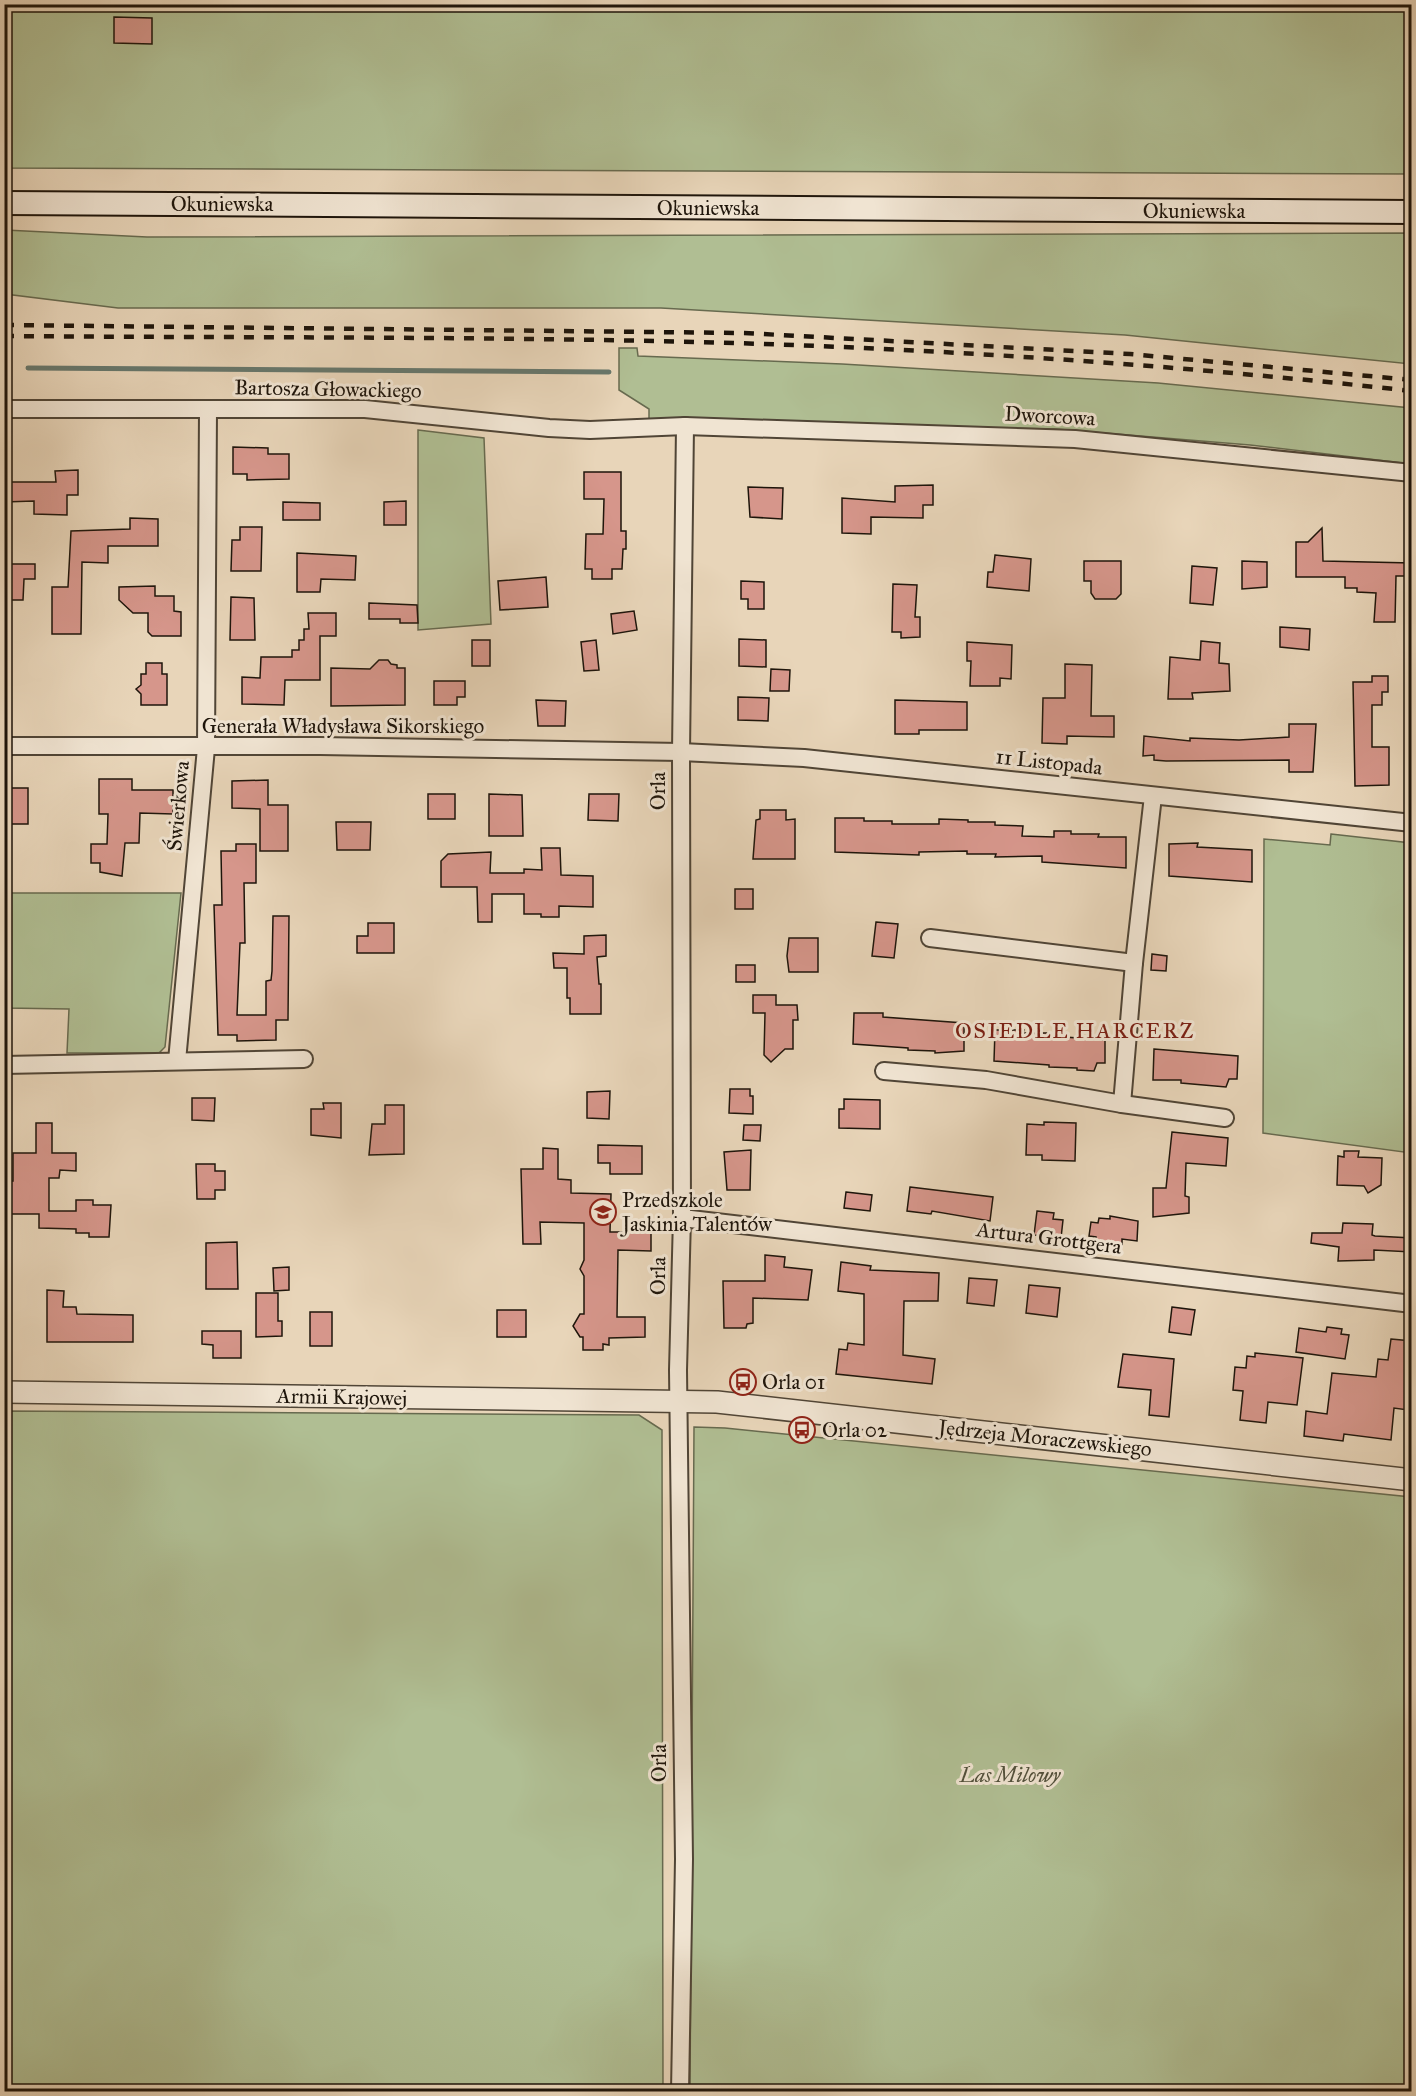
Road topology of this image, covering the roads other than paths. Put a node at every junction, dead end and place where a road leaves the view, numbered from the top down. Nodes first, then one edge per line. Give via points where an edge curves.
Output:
1 (4, 203) edge
2 (1412, 212) edge
3 (4, 409) edge
4 (208, 410) junction
5 (685, 426) junction
6 (1412, 473) edge
7 (4, 746) edge
8 (206, 748) junction
9 (681, 752) junction
10 (1153, 796) junction
11 (1412, 824) edge
12 (930, 938) dead end
13 (1134, 963) junction
14 (304, 1059) dead end
15 (177, 1061) junction
16 (4, 1065) edge
17 (884, 1071) dead end
18 (1122, 1104) junction
19 (1225, 1118) dead end
20 (682, 1218) junction
21 (1412, 1304) edge
22 (4, 1392) edge
23 (679, 1401) junction
24 (1412, 1480) edge
25 (680, 2091) edge

1 - 2 main road, Okuniewska
3 - 4 street, Bartosza Głowackiego
4 - 5 street, Bartosza Głowackiego via 365,409 590,430
4 - 8 street, Świerkowa
5 - 6 street, Dworcowa via 1075,439
5 - 9 street, Orla
7 - 8 street, Generała Władysława Sikorskiego
8 - 9 street, Generała Władysława Sikorskiego
8 - 15 street, Świerkowa
9 - 10 street, 11 Listopada via 804,758
9 - 20 street, Orla
10 - 11 street, 11 Listopada
10 - 13 street
12 - 13 street
13 - 18 street
14 - 15 street
15 - 16 street
17 - 18 street via 986,1080
18 - 19 street
20 - 21 street, Artura Grottgera
20 - 23 street, Orla
22 - 23 street, Armii Krajowej
23 - 24 street, Jędrzeja Moraczewskiego
23 - 25 street, Orla via 684,1859

